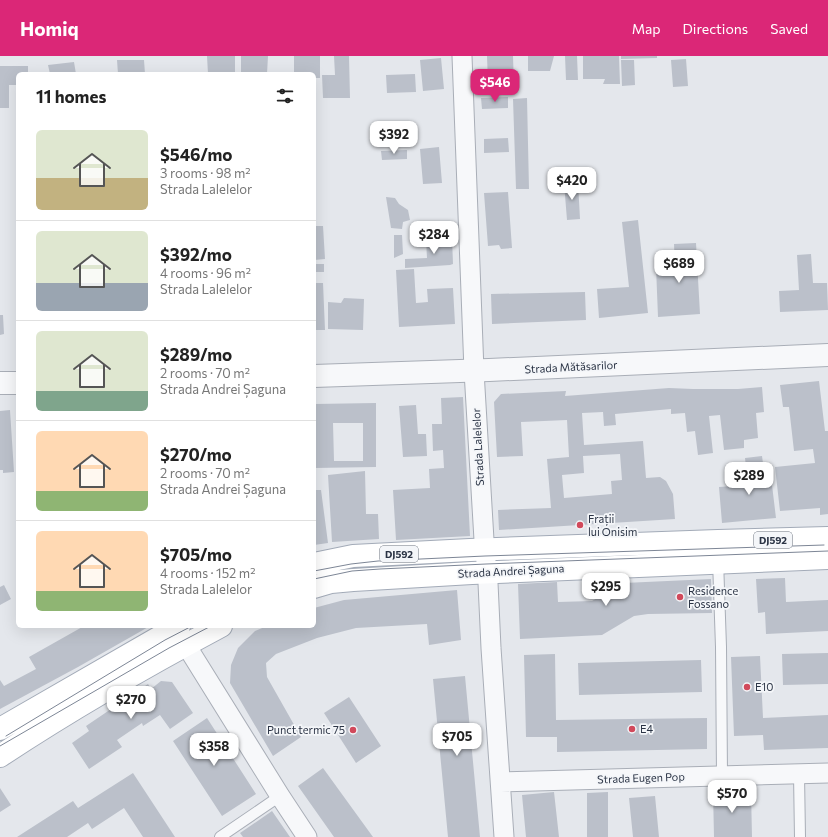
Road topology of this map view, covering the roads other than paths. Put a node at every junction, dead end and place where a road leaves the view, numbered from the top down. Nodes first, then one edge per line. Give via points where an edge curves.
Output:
1 (462, 56) edge
2 (828, 355) edge
3 (474, 371) junction
4 (316, 376) edge
5 (0, 383) edge
6 (16, 383) edge
7 (828, 538) edge
8 (718, 541) junction
9 (484, 550) junction
10 (828, 558) edge
11 (718, 563) junction
12 (316, 564) edge
13 (487, 572) junction
14 (316, 586) edge
15 (213, 628) edge
16 (183, 635) edge
17 (0, 729) edge
18 (0, 756) edge
19 (828, 773) edge
20 (799, 774) junction
21 (722, 776) junction
22 (501, 782) junction
23 (280, 796) junction
24 (220, 837) edge
25 (308, 837) edge
26 (504, 837) edge
27 (800, 837) edge

1 - 3 street, Strada Lalelelor
2 - 3 street, Strada Mătăsarilor
3 - 4 street, Strada Mătăsarilor
3 - 9 street, Strada Lalelelor
5 - 6 street
7 - 8 main road, Strada Andrei Șaguna / DJ592
8 - 9 main road, Strada Andrei Șaguna / DJ592
8 - 11 lane
9 - 12 main road, Strada Andrei Șaguna / DJ592 via 352,556
9 - 13 street, Strada Lalelelor
10 - 11 main road, Strada Andrei Șaguna / DJ592
11 - 13 main road, Strada Andrei Șaguna / DJ592
11 - 21 lane
13 - 14 main road, Strada Andrei Șaguna / DJ592 via 353,580
13 - 22 street, Strada Lalelelor
15 - 16 main road
16 - 17 main road
16 - 18 main road
16 - 23 street
19 - 20 street, Strada Eugen Pop
20 - 21 street, Strada Eugen Pop
20 - 27 lane
21 - 22 street, Strada Eugen Pop
22 - 26 street, Strada Lalelelor
23 - 24 lane
23 - 25 street

